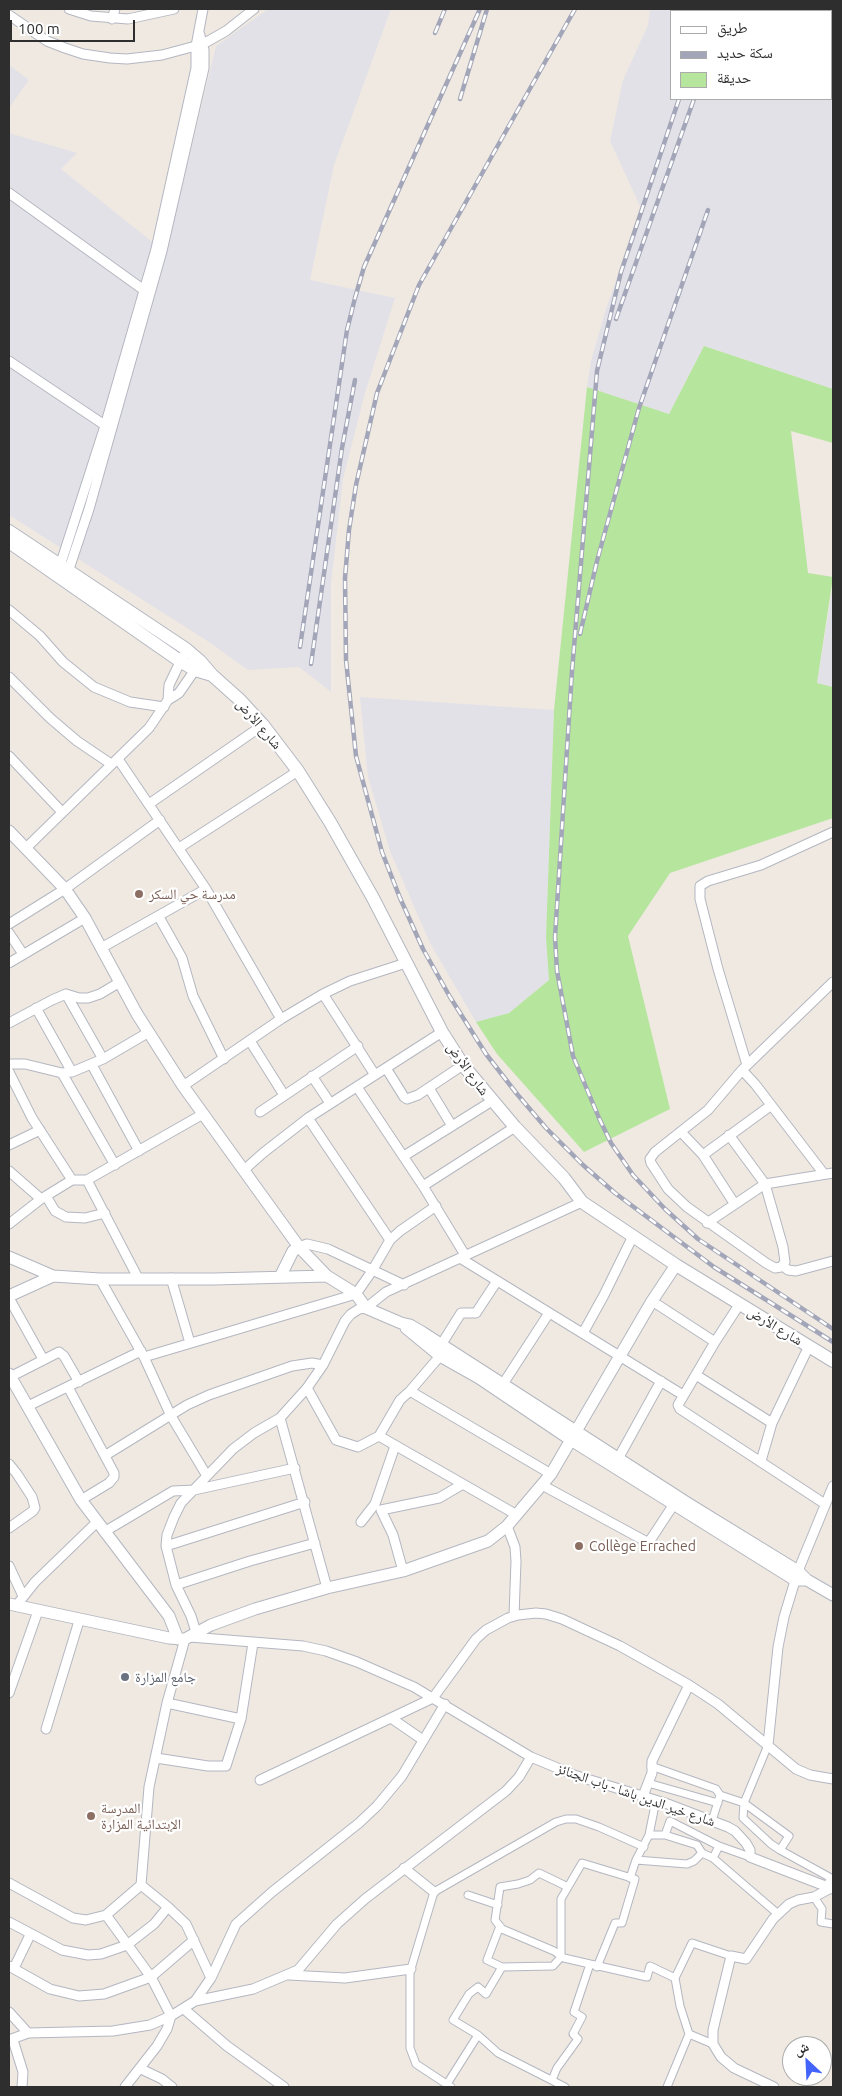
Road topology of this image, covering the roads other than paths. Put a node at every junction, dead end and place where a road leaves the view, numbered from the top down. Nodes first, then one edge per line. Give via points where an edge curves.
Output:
1 (69, 9) edge
2 (115, 9) edge
3 (174, 9) edge
4 (201, 9) edge
5 (254, 9) edge
6 (9, 15) edge
7 (112, 19) junction
8 (200, 45) junction
9 (9, 193) edge
10 (147, 292) junction
11 (9, 361) edge
12 (108, 428) junction
13 (9, 531) edge
14 (9, 542) edge
15 (63, 572) junction
16 (9, 610) edge
17 (186, 649) junction
18 (180, 661) junction
19 (198, 665) junction
20 (9, 677) edge
21 (166, 703) junction
22 (263, 725) junction
23 (9, 756) edge
24 (115, 762) junction
25 (298, 771) junction
26 (149, 804) junction
27 (62, 812) junction
28 (160, 820) junction
29 (833, 832) edge
30 (11, 836) edge
31 (26, 848) junction
32 (179, 848) junction
33 (65, 889) junction
34 (206, 889) junction
35 (158, 917) junction
36 (85, 918) junction
37 (9, 924) edge
38 (9, 934) edge
39 (101, 948) junction
40 (22, 954) junction
41 (9, 963) edge
42 (406, 963) junction
43 (120, 982) junction
44 (833, 982) edge
45 (66, 994) junction
46 (323, 994) junction
47 (36, 1008) junction
48 (281, 1019) junction
49 (9, 1023) edge
50 (149, 1032) junction
51 (442, 1032) junction
52 (250, 1041) junction
53 (358, 1046) junction
54 (224, 1059) junction
55 (103, 1060) junction
56 (9, 1064) edge
57 (92, 1065) junction
58 (463, 1065) junction
59 (386, 1068) junction
60 (744, 1068) junction
61 (9, 1072) edge
62 (72, 1072) junction
63 (62, 1073) junction
64 (375, 1075) junction
65 (312, 1076) junction
66 (183, 1086) junction
67 (357, 1087) junction
68 (429, 1088) junction
69 (284, 1095) junction
70 (492, 1101) junction
71 (330, 1103) junction
72 (770, 1106) junction
73 (260, 1112) dead end
74 (203, 1114) junction
75 (308, 1118) junction
76 (452, 1126) junction
77 (514, 1127) junction
78 (40, 1130) junction
79 (681, 1132) junction
80 (728, 1135) junction
81 (9, 1145) edge
82 (139, 1151) junction
83 (404, 1156) junction
84 (703, 1156) junction
85 (114, 1165) junction
86 (244, 1170) junction
87 (9, 1171) edge
88 (829, 1173) edge
89 (72, 1180) junction
90 (87, 1180) junction
91 (764, 1184) junction
92 (423, 1186) junction
93 (43, 1197) junction
94 (582, 1202) junction
95 (734, 1203) junction
96 (436, 1206) junction
97 (105, 1213) junction
98 (707, 1223) junction
99 (9, 1224) edge
100 (633, 1236) junction
101 (390, 1240) junction
102 (299, 1247) junction
103 (462, 1256) junction
104 (9, 1257) edge
105 (833, 1260) edge
106 (676, 1266) junction
107 (783, 1266) junction
108 (372, 1271) junction
109 (53, 1276) junction
110 (327, 1276) junction
111 (280, 1277) junction
112 (138, 1278) junction
113 (171, 1278) junction
114 (100, 1279) junction
115 (497, 1281) junction
116 (404, 1285) junction
117 (356, 1294) junction
118 (9, 1297) edge
119 (652, 1301) junction
120 (739, 1305) junction
121 (366, 1308) junction
122 (549, 1313) junction
123 (583, 1333) junction
124 (715, 1342) junction
125 (190, 1343) junction
126 (809, 1346) junction
127 (441, 1350) junction
128 (142, 1354) junction
129 (621, 1356) junction
130 (43, 1359) junction
131 (833, 1362) edge
132 (323, 1365) junction
133 (696, 1375) junction
134 (9, 1376) edge
135 (662, 1381) junction
136 (79, 1382) junction
137 (503, 1384) junction
138 (68, 1387) junction
139 (307, 1388) junction
140 (410, 1391) junction
141 (683, 1395) junction
142 (28, 1406) junction
143 (171, 1416) junction
144 (280, 1418) junction
145 (772, 1423) junction
146 (574, 1435) junction
147 (379, 1436) junction
148 (395, 1446) junction
149 (106, 1455) junction
150 (619, 1457) junction
151 (761, 1461) junction
152 (9, 1464) edge
153 (295, 1468) junction
154 (551, 1474) junction
155 (207, 1476) junction
156 (463, 1484) junction
157 (542, 1485) junction
158 (833, 1486) edge
159 (194, 1490) junction
160 (81, 1500) junction
161 (305, 1502) junction
162 (674, 1504) junction
163 (825, 1504) junction
164 (378, 1507) junction
165 (517, 1515) junction
166 (97, 1522) junction
167 (361, 1522) dead end
168 (507, 1526) junction
169 (9, 1528) edge
170 (104, 1532) junction
171 (316, 1543) junction
172 (166, 1546) junction
173 (9, 1566) edge
174 (403, 1571) junction
175 (800, 1577) junction
176 (176, 1585) junction
177 (327, 1588) junction
178 (833, 1595) edge
179 (23, 1596) junction
180 (13, 1605) edge
181 (38, 1611) junction
182 (514, 1616) junction
183 (79, 1620) junction
184 (187, 1637) junction
185 (252, 1643) junction
186 (13, 1667) edge
187 (689, 1685) junction
188 (9, 1693) edge
189 (433, 1698) junction
190 (167, 1703) junction
191 (445, 1704) junction
192 (391, 1718) junction
193 (241, 1719) junction
194 (46, 1728) dead end
195 (423, 1740) junction
196 (768, 1744) junction
197 (531, 1757) junction
198 (156, 1758) junction
199 (652, 1766) junction
200 (833, 1778) edge
201 (260, 1780) dead end
202 (648, 1783) junction
203 (720, 1795) junction
204 (643, 1796) junction
205 (656, 1800) junction
206 (718, 1803) junction
207 (744, 1803) junction
208 (712, 1820) junction
209 (649, 1835) junction
210 (665, 1835) junction
211 (719, 1846) junction
212 (644, 1847) junction
213 (780, 1850) junction
214 (702, 1853) junction
215 (750, 1857) junction
216 (713, 1858) junction
217 (636, 1860) junction
218 (404, 1868) junction
219 (630, 1878) junction
220 (9, 1883) edge
221 (142, 1885) junction
222 (568, 1887) junction
223 (830, 1888) edge
224 (434, 1892) junction
225 (468, 1895) dead end
226 (814, 1897) junction
227 (498, 1905) junction
228 (168, 1906) junction
229 (778, 1914) junction
230 (106, 1915) junction
231 (9, 1922) edge
232 (833, 1924) edge
233 (500, 1926) junction
234 (30, 1934) junction
235 (194, 1940) junction
236 (127, 1945) junction
237 (731, 1956) junction
238 (561, 1957) junction
239 (590, 1964) junction
240 (11, 1967) edge
241 (502, 1967) junction
242 (598, 1967) junction
243 (411, 1968) junction
244 (288, 1975) junction
245 (151, 1977) junction
246 (211, 1978) junction
247 (675, 1978) junction
248 (195, 2001) junction
249 (184, 2009) junction
250 (9, 2012) edge
251 (171, 2016) junction
252 (28, 2033) junction
253 (689, 2034) junction
254 (478, 2035) junction
255 (11, 2040) edge
256 (713, 2044) junction
257 (141, 2068) junction
258 (554, 2083) edge
259 (758, 2084) edge
260 (449, 2086) edge
261 (22, 2087) edge
262 (125, 2087) edge
263 (172, 2087) edge
264 (284, 2087) edge
265 (565, 2087) edge
266 (667, 2087) edge
267 (774, 2087) edge

1 - 7 street
2 - 7 street
3 - 7 street via 143,17
4 - 8 street
5 - 8 street via 226,31
6 - 8 street via 47,41 82,54 101,57 143,57
8 - 10 street via 205,57 202,79 162,250
9 - 10 street
10 - 12 street
11 - 12 street
12 - 15 street
13 - 15 main road, شارع الأرض
14 - 15 main road, شارع الأرض
15 - 17 main road, شارع الأرض
15 - 18 main road, شارع الأرض
16 - 21 street via 94,687 130,702
17 - 18 street
17 - 19 main road, شارع الأرض
18 - 19 main road, شارع الأرض
18 - 21 street via 169,685
19 - 21 street via 179,693
19 - 22 main road, شارع الأرض via 240,700
20 - 24 street via 78,741
21 - 24 street via 149,728
22 - 25 main road, شارع الأرض
22 - 26 street
23 - 27 street
24 - 26 street
24 - 27 street
25 - 32 street
25 - 42 main road, شارع الأرض via 373,898
26 - 28 street
27 - 31 street
28 - 32 street
28 - 33 street
29 - 60 street via 761,865 700,886 700,899
30 - 31 street
31 - 33 street
32 - 34 street
33 - 36 street
33 - 37 street
34 - 35 street
34 - 48 street
35 - 39 street
35 - 54 street via 182,958 193,996
36 - 39 street
36 - 40 street
38 - 40 street
39 - 43 street
40 - 41 street
42 - 46 street via 350,981
42 - 51 main road, شارع الأرض
43 - 45 street via 88,998
43 - 50 street
44 - 60 street
45 - 47 street
45 - 55 street
46 - 48 street
46 - 53 street
47 - 49 street
47 - 62 street
48 - 52 street
50 - 55 street
50 - 66 street
51 - 58 main road, شارع الأرض
51 - 59 street
52 - 54 street
52 - 69 street
53 - 64 street
53 - 65 street
54 - 66 street
55 - 57 street
56 - 63 street via 25,1064
57 - 62 street
57 - 82 street
58 - 68 street
58 - 70 main road, شارع الأرض
59 - 64 street
59 - 68 street via 407,1099
60 - 72 street
60 - 79 street via 714,1104
61 - 78 street
62 - 63 street
63 - 85 street
64 - 67 street
65 - 69 street
65 - 71 street
66 - 74 street
67 - 71 street
67 - 83 street
68 - 76 street
69 - 73 street
70 - 76 street
70 - 77 main road, شارع الأرض
71 - 75 street
72 - 80 street
72 - 88 street
74 - 82 street
74 - 86 street
75 - 86 street
75 - 101 street
76 - 83 street
77 - 92 street
77 - 94 main road, شارع الأرض via 564,1178
78 - 81 street
78 - 89 street
79 - 84 street
79 - 98 street via 655,1152 651,1163 668,1189
80 - 84 street
80 - 91 street
82 - 85 street
83 - 92 street
84 - 95 street
85 - 90 street
86 - 102 street
87 - 93 street
88 - 91 street
89 - 90 street
89 - 93 street
90 - 97 street
91 - 95 street
91 - 107 street via 783,1248
92 - 96 street
93 - 97 street via 55,1212 66,1217 85,1218
93 - 99 street
94 - 100 main road, شارع الأرض
94 - 103 street
95 - 98 street
96 - 101 street
96 - 103 street
97 - 112 street
98 - 107 street via 766,1263 775,1268
100 - 106 main road, شارع الأرض
100 - 123 street
101 - 108 street
102 - 108 street via 307,1244 328,1249
102 - 110 street
102 - 111 street
103 - 115 street
103 - 116 street
104 - 109 street
105 - 107 street via 796,1271
106 - 119 street
106 - 120 main road, شارع الأرض
108 - 116 street
108 - 117 street
109 - 114 street
109 - 118 street
110 - 111 street
110 - 117 street
111 - 113 street
112 - 113 street
112 - 114 street
113 - 125 street
114 - 128 street
115 - 122 street
115 - 127 street via 476,1313 461,1313
116 - 121 street via 386,1292
117 - 121 street
117 - 125 street
118 - 130 street
119 - 124 street
119 - 129 street
120 - 124 street
120 - 126 main road, شارع الأرض
121 - 127 street via 410,1324
121 - 132 street via 355,1311 345,1321
122 - 123 street
122 - 137 street
123 - 129 street
124 - 133 street
125 - 128 street
126 - 131 main road, شارع الأرض
126 - 145 street
127 - 137 street
127 - 140 street
127 - 146 street via 479,1378
128 - 136 street
128 - 143 street
129 - 135 street
129 - 146 street
130 - 134 street
130 - 136 street via 56,1352 61,1353
132 - 139 street
132 - 143 street via 307,1363 283,1368 209,1395
133 - 141 street
133 - 145 street
134 - 142 street
135 - 141 street
135 - 150 street
136 - 138 street
137 - 146 street
138 - 142 street
138 - 149 street
139 - 144 street
139 - 147 street via 336,1440 358,1447
140 - 147 street via 394,1408
140 - 154 street
141 - 151 street via 678,1403 680,1409
142 - 160 street
143 - 149 street
143 - 155 street
144 - 153 street
144 - 155 street via 242,1441
145 - 151 street
146 - 150 street
146 - 154 street
146 - 162 street
147 - 148 street
148 - 156 street
148 - 164 street
149 - 160 street via 114,1468 114,1477
150 - 175 street
151 - 163 street
152 - 169 street via 32,1497 35,1508
153 - 159 street
153 - 161 street
154 - 157 street
155 - 159 street
156 - 164 street via 439,1498
156 - 165 street
157 - 162 street via 647,1542
157 - 165 street
158 - 163 street
159 - 170 street via 169,1493
159 - 172 street via 181,1503 167,1535
160 - 166 street
161 - 171 street
161 - 172 street
162 - 175 street
163 - 175 street
164 - 167 street
164 - 174 street via 393,1535
165 - 168 street
166 - 170 street
166 - 179 street
168 - 174 street via 480,1545
168 - 182 street via 513,1539 516,1561
170 - 184 street
171 - 176 street
171 - 177 street
172 - 176 street
173 - 179 street
174 - 177 street
175 - 178 street
175 - 196 street via 784,1617 778,1647
176 - 184 street via 191,1616
177 - 184 street via 255,1609
179 - 180 street
180 - 181 street
181 - 183 street
181 - 186 street
182 - 187 street via 546,1614 572,1623
182 - 189 street via 496,1623 476,1639
183 - 184 street
183 - 194 street
184 - 185 street, شارع خير الدين باشا - باب الجنائز
184 - 190 street
185 - 189 street, شارع خير الدين باشا - باب الجنائز via 294,1645 326,1651 395,1678
185 - 193 street
186 - 188 street
187 - 196 street
187 - 199 street
189 - 191 street, شارع خير الدين باشا - باب الجنائز
189 - 192 street
190 - 193 street
190 - 198 street
191 - 195 street
191 - 197 street, شارع خير الدين باشا - باب الجنائز
192 - 195 street
192 - 201 street
193 - 198 street via 224,1767
195 - 246 street via 396,1784 359,1824 236,1924
196 - 200 street via 796,1769 810,1776
196 - 207 street
197 - 204 street, شارع خير الدين باشا - باب الجنائز via 574,1775
197 - 218 street via 506,1791
198 - 221 street via 149,1787
199 - 202 street
199 - 203 street via 716,1789
202 - 204 street
202 - 206 street
203 - 206 street
203 - 207 street
204 - 205 street, شارع خير الدين باشا - باب الجنائز
205 - 208 street, شارع خير الدين باشا - باب الجنائز
205 - 209 street
206 - 208 street
207 - 213 street via 744,1818
207 - 213 street via 789,1836
208 - 215 street, شارع خير الدين باشا - باب الجنائز via 742,1838 750,1850
209 - 210 street
209 - 212 street
210 - 211 street via 670,1821
210 - 214 street via 697,1845
211 - 215 street
211 - 216 street
212 - 217 street
212 - 224 street via 599,1827 566,1818
213 - 223 street via 831,1878
214 - 216 street
214 - 217 street via 687,1864
215 - 223 street
216 - 229 street
217 - 219 street
218 - 224 street
218 - 244 street via 337,1924 308,1960
219 - 222 street via 582,1863
219 - 242 street via 636,1879 622,1923 615,1923
220 - 230 street via 73,1918 86,1920
221 - 228 street
221 - 230 street
222 - 227 street via 538,1873 530,1880 500,1887
222 - 238 street via 561,1899
223 - 226 street
224 - 243 street
225 - 227 street
226 - 229 street via 789,1904
226 - 232 street via 822,1909 821,1922
227 - 233 street via 495,1920
228 - 235 street via 186,1924
228 - 236 street via 154,1924
229 - 237 street via 747,1958
230 - 236 street
231 - 234 street
233 - 238 street
233 - 241 street via 487,1960
234 - 236 street via 62,1950 88,1955 114,1951
234 - 240 street
235 - 245 street
235 - 246 street
236 - 245 street
237 - 247 street via 692,1943
237 - 256 street via 713,2030
238 - 239 street
238 - 241 street via 553,1966
239 - 242 street
239 - 258 street via 574,2012 582,2017 573,2034 578,2040 557,2068
240 - 245 street via 50,1989 79,1996 104,1994
241 - 254 street via 486,1994 478,1987 469,1994 454,2020
242 - 247 street via 646,1977 650,1966
243 - 244 street via 345,1978
243 - 260 street via 412,2057 416,2064
244 - 248 street via 253,1990
245 - 251 street
246 - 248 street
247 - 253 street
248 - 249 street
249 - 251 street
249 - 264 street via 227,2046
250 - 252 street
251 - 252 street via 150,2025 113,2031
251 - 257 street via 162,2038
252 - 255 street
253 - 256 street
253 - 266 street
254 - 258 street via 498,2053
254 - 260 street
255 - 261 street via 23,2072
256 - 259 street via 726,2062
257 - 262 street
257 - 263 street
258 - 265 street
259 - 267 street

